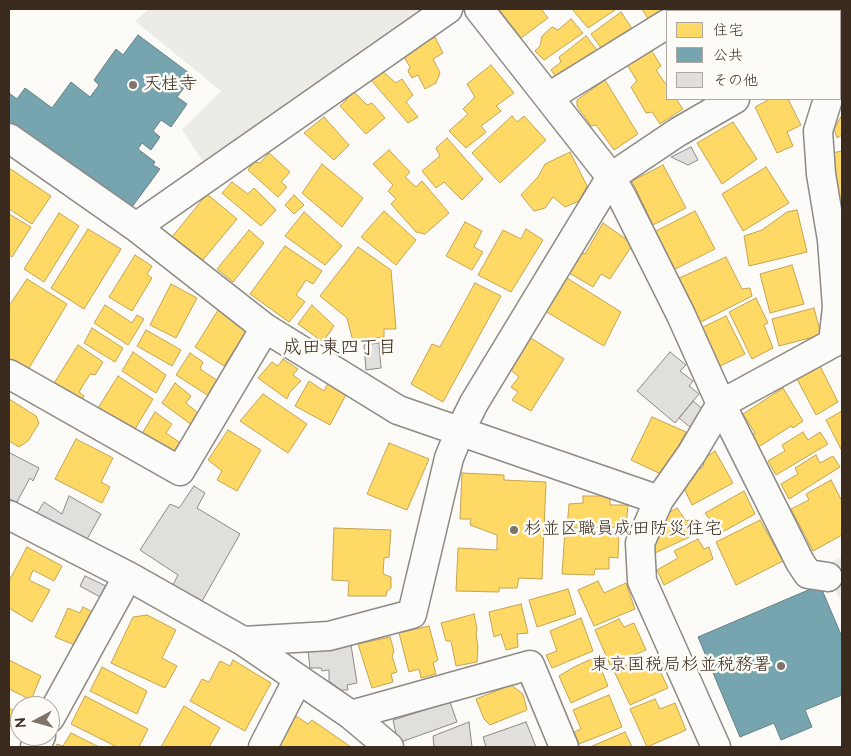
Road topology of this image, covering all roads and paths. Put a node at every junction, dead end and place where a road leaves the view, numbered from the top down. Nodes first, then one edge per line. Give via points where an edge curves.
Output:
1 (448, 9) edge
2 (479, 9) edge
3 (666, 25) edge
4 (549, 98) junction
5 (733, 100) edge
6 (828, 100) edge
7 (9, 138) edge
8 (611, 177) junction
9 (136, 227) junction
10 (837, 238) edge
11 (266, 328) junction
12 (9, 374) edge
13 (721, 404) junction
14 (460, 430) junction
15 (659, 500) junction
16 (9, 515) edge
17 (128, 576) junction
18 (828, 577) dead end
19 (243, 641) junction
20 (298, 679) junction
21 (60, 700) edge
22 (351, 715) junction
23 (263, 747) edge
24 (389, 747) edge
25 (564, 747) edge
26 (716, 747) edge

1 - 9 street
2 - 4 street
3 - 4 street
4 - 8 street
5 - 8 street
6 - 10 street via 818,131 822,174
7 - 9 street
8 - 13 street via 681,315
8 - 14 street
9 - 11 street
10 - 13 street via 837,308 833,343
11 - 12 street via 180,471
11 - 14 street via 398,410
13 - 15 street
13 - 18 street via 800,562 808,574
14 - 15 street
14 - 19 street via 449,458 412,614 330,636
15 - 26 street via 640,543 642,582
16 - 17 street
17 - 19 street
17 - 21 street
19 - 20 street
20 - 22 street
20 - 23 street
22 - 24 street
22 - 25 street via 530,665

